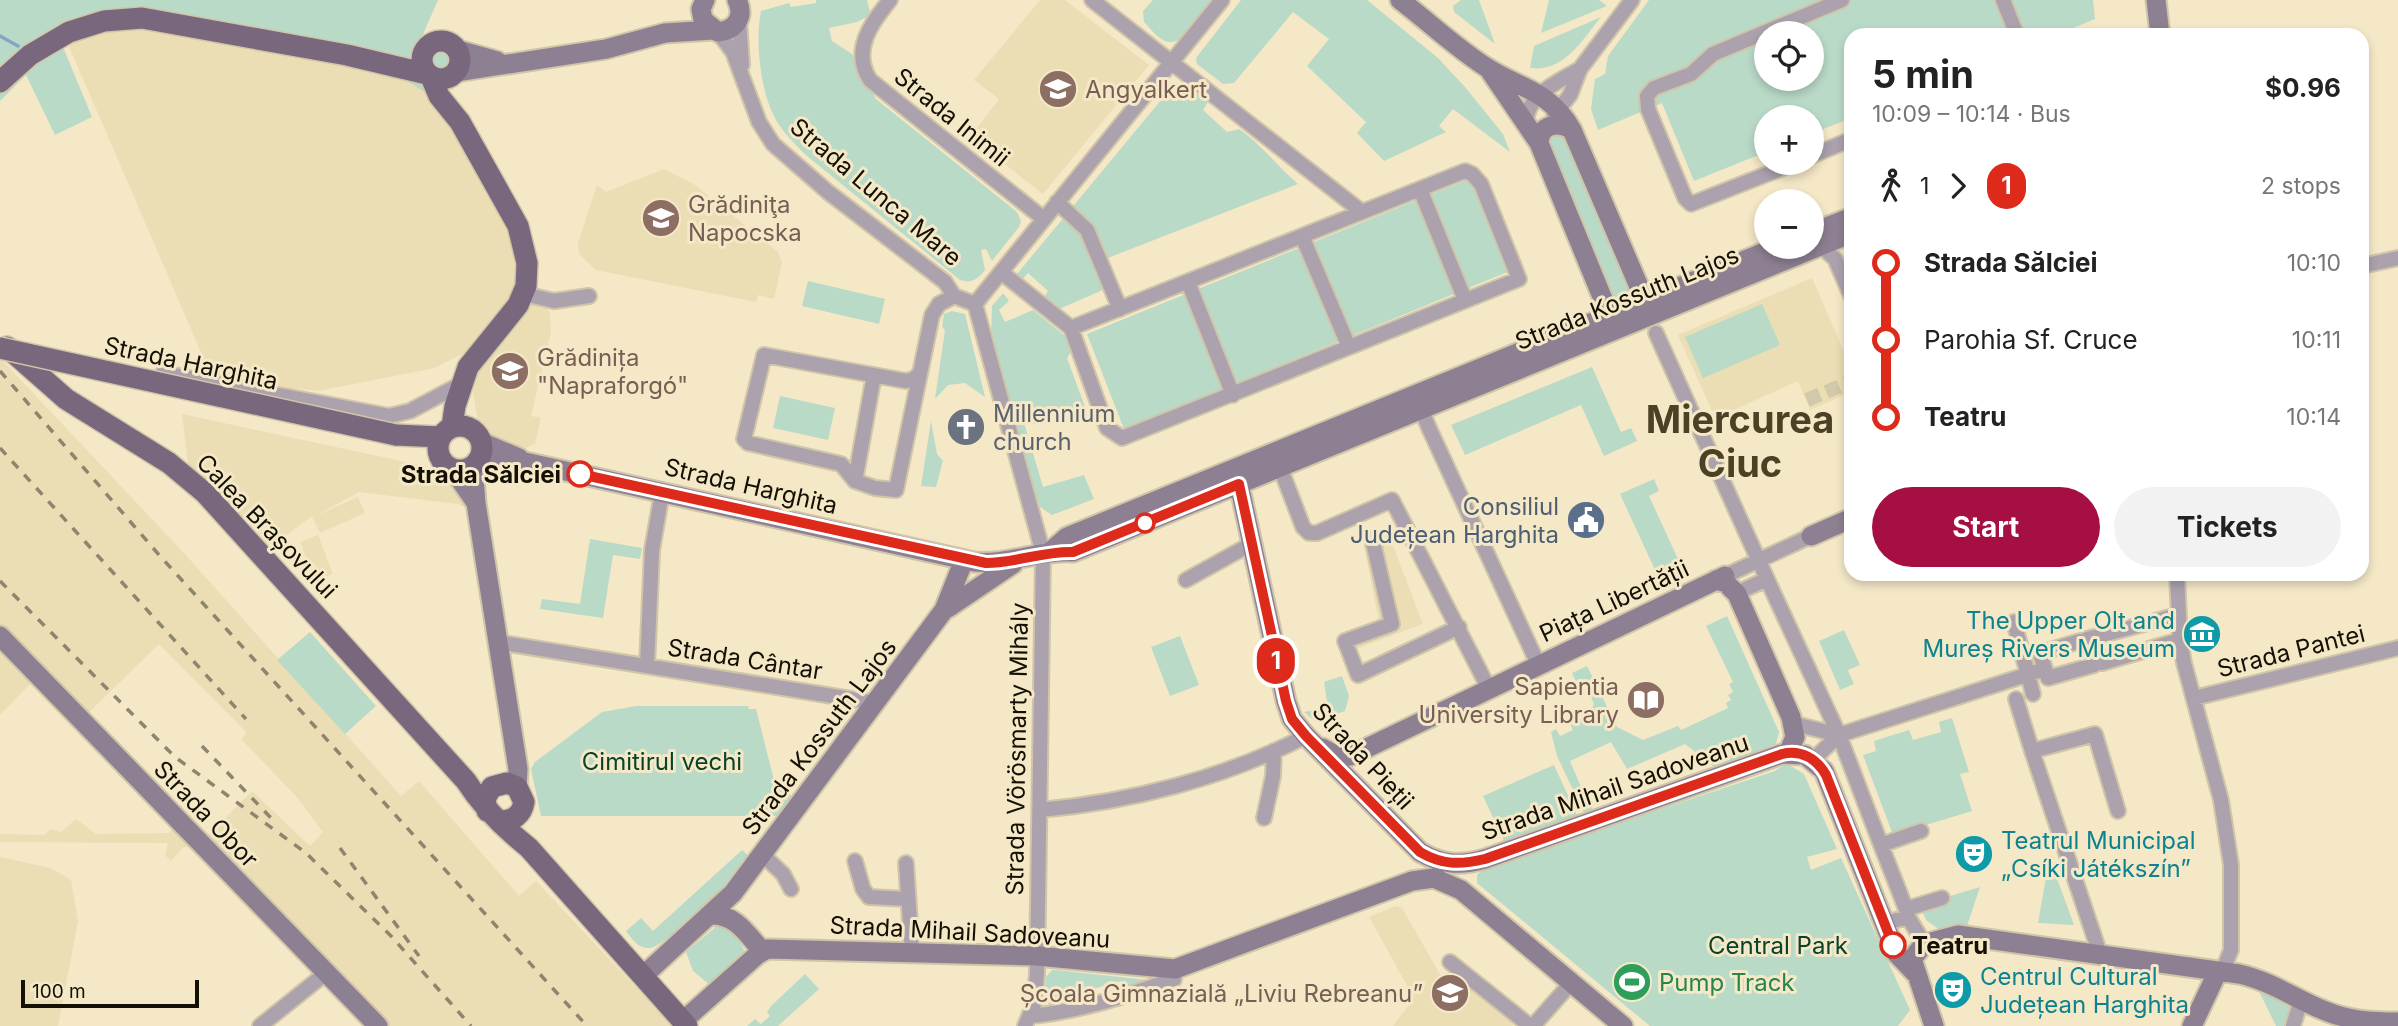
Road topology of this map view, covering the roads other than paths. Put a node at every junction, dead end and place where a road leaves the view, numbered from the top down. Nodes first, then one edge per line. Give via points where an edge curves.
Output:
1 (890, 0) edge
2 (1092, 0) edge
3 (1222, 0) edge
4 (1400, 0) edge
5 (1632, 0) edge
6 (1842, 0) edge
7 (2003, 0) edge
8 (2156, 0) edge
9 (704, 3) edge
10 (740, 8) edge
11 (2014, 28) edge
12 (2159, 28) edge
13 (716, 31) junction
14 (665, 33) junction
15 (425, 49) junction
16 (458, 50) junction
17 (378, 61) junction
18 (1171, 62) junction
19 (502, 63) junction
20 (1487, 67) junction
21 (1580, 69) junction
22 (742, 70) junction
23 (454, 74) junction
24 (429, 76) junction
25 (0, 82) edge
26 (1534, 90) junction
27 (1565, 102) junction
28 (1514, 107) junction
29 (460, 122) junction
30 (1526, 125) junction
31 (1572, 130) junction
32 (1844, 142) edge
33 (1539, 143) junction
34 (1824, 151) edge
35 (1765, 175) edge
36 (1420, 189) junction
37 (1057, 202) junction
38 (1362, 212) junction
39 (1044, 219) junction
40 (1844, 222) edge
41 (1824, 233) edge
42 (1844, 234) edge
43 (1302, 236) junction
44 (1824, 237) edge
45 (1824, 248) edge
46 (2398, 258) edge
47 (1755, 259) edge
48 (1771, 259) edge
49 (2369, 264) edge
50 (1000, 272) junction
51 (1844, 279) edge
52 (1188, 282) junction
53 (524, 294) junction
54 (589, 296) dead end
55 (954, 296) junction
56 (1465, 300) junction
57 (975, 304) junction
58 (1120, 309) junction
59 (1650, 316) junction
60 (1612, 322) junction
61 (1071, 328) junction
62 (0, 340) edge
63 (1349, 347) junction
64 (0, 348) edge
65 (920, 373) junction
66 (874, 375) junction
67 (464, 382) junction
68 (1437, 386) junction
69 (1233, 395) junction
70 (416, 408) junction
71 (1421, 409) junction
72 (460, 446) junction
73 (1280, 467) junction
74 (855, 481) junction
75 (1239, 484) junction
76 (662, 493) junction
77 (1844, 522) edge
78 (1811, 536) joint
79 (1372, 538) dead end
80 (1251, 544) junction
81 (1047, 552) junction
82 (964, 560) junction
83 (1759, 560) junction
84 (1017, 561) junction
85 (1721, 578) junction
86 (1767, 579) junction
87 (1186, 580) dead end
88 (2177, 581) edge
89 (1740, 592) dead end
90 (944, 610) junction
91 (2178, 615) junction
92 (2014, 622) dead end
93 (1459, 627) junction
94 (0, 636) edge
95 (2180, 640) junction
96 (2080, 641) dead end
97 (497, 642) junction
98 (2398, 648) edge
99 (2102, 663) dead end
100 (1538, 664) junction
101 (647, 666) junction
102 (2045, 670) junction
103 (2028, 675) junction
104 (1488, 687) junction
105 (2033, 694) dead end
106 (2194, 698) junction
107 (2016, 699) dead end
108 (877, 703) junction
109 (1799, 724) dead end
110 (1839, 735) junction
111 (1312, 741) junction
112 (1274, 751) junction
113 (2032, 751) junction
114 (1788, 753) junction
115 (1818, 755) dead end
116 (1350, 756) junction
117 (466, 781) junction
118 (1353, 783) junction
119 (503, 786) junction
120 (1040, 810) junction
121 (2118, 811) dead end
122 (503, 815) junction
123 (1264, 818) dead end
124 (1920, 831) dead end
125 (1881, 845) junction
126 (1420, 852) junction
127 (762, 854) junction
128 (1485, 859) junction
129 (855, 861) dead end
130 (906, 863) dead end
131 (1457, 864) joint
132 (1412, 881) junction
133 (791, 888) dead end
134 (733, 893) junction
135 (1942, 898) dead end
136 (1474, 899) junction
137 (908, 900) junction
138 (1907, 913) junction
139 (709, 915) junction
140 (1889, 922) dead end
141 (739, 924) junction
142 (1922, 940) dead end
143 (762, 951) junction
144 (912, 952) junction
145 (1037, 956) junction
146 (2101, 957) junction
147 (1450, 962) dead end
148 (1175, 969) junction
149 (2217, 972) junction
150 (326, 973) junction
151 (1914, 973) junction
152 (643, 976) junction
153 (1572, 982) junction
154 (2301, 1000) junction
155 (1028, 1021) edge
156 (2398, 1022) edge
157 (685, 1023) edge
158 (260, 1026) edge
159 (378, 1026) edge
160 (1531, 1026) edge
161 (1623, 1026) edge
162 (1934, 1026) edge
163 (2192, 1026) edge
164 (2293, 1026) edge

1 - 39 street, Strada Inimii via 874,20 862,51 870,80
2 - 18 street
3 - 18 street
4 - 20 street
5 - 21 street
6 - 35 street via 1713,54 1699,69 1654,88 1647,96 1647,107 1691,204
7 - 11 street
8 - 12 street
9 - 13 street via 703,20
9 - 14 street
10 - 13 street via 731,29
10 - 22 street, Strada Lunca Mare
13 - 14 street
13 - 22 street, Strada Lunca Mare
14 - 19 street via 606,49
15 - 16 main road via 442,41
15 - 17 main road
15 - 24 main road via 421,62
16 - 19 street
16 - 23 main road via 460,60
17 - 24 main road
17 - 25 main road via 167,21 122,19 86,26 49,42
18 - 37 street
18 - 38 street
19 - 23 street
20 - 26 street
20 - 28 street
21 - 26 street
21 - 27 street
22 - 55 street, Strada Lunca Mare via 760,122 779,151 945,282
23 - 24 main road via 443,79
23 - 29 main road
24 - 29 main road
26 - 27 street
26 - 28 street via 1529,104
26 - 30 street
27 - 30 street via 1541,123
27 - 31 street
28 - 30 street
29 - 53 main road via 518,226 527,263
30 - 33 street
31 - 33 street via 1549,125 1541,132
31 - 59 street
32 - 34 street
33 - 60 street
36 - 38 street
36 - 56 street
36 - 56 street via 1465,171 1481,184 1519,279
37 - 39 street
37 - 58 street via 1087,230
38 - 43 street
39 - 50 street
40 - 41 street, Strada Kossuth Lajos
42 - 44 street, Strada Kossuth Lajos
43 - 52 street
43 - 63 street
45 - 51 street via 1835,258
46 - 49 street
47 - 59 street, Strada Kossuth Lajos
48 - 59 street, Strada Kossuth Lajos
50 - 57 street
50 - 61 street
52 - 58 street
52 - 69 street
53 - 54 street via 554,300
53 - 67 main road via 512,315 471,361
55 - 57 street, Strada Lunca Mare
55 - 65 street via 939,304 932,315
56 - 63 street
57 - 81 street
58 - 61 street
59 - 60 street, Strada Kossuth Lajos
59 - 83 street
60 - 68 street, Strada Kossuth Lajos
60 - 71 street, Strada Kossuth Lajos
61 - 69 street via 1107,428 1114,435 1130,437
62 - 70 street via 354,411 389,416
62 - 117 main road, Calea Brașovului via 66,399 169,463 205,493
63 - 69 street
64 - 72 main road, Strada Harghita, bridge
65 - 66 street via 910,381
65 - 74 street via 897,489
66 - 74 street
66 - 74 street via 764,355 744,435 748,443 841,464
67 - 70 street
67 - 72 main road
68 - 71 street
68 - 81 street, Strada Kossuth Lajos via 1067,537
70 - 72 street via 438,407
71 - 73 street, Strada Kossuth Lajos
71 - 100 street, Piața Libertății
72 - 76 street, Strada Harghita
72 - 97 street via 476,503
73 - 75 street, Strada Kossuth Lajos
73 - 93 street via 1308,533 1392,500
75 - 80 street, Strada Pieții
75 - 81 street, Strada Kossuth Lajos via 1073,552
76 - 82 street, Strada Harghita
76 - 101 street, Strada Cântar via 652,550
77 - 78 street, Piața Libertății
78 - 83 street, Piața Libertății
79 - 93 street via 1392,624 1345,641 1358,675
80 - 87 street
80 - 111 street, Strada Pieții via 1286,701 1292,719
81 - 84 street, Strada Kossuth Lajos
81 - 120 street, Strada Vörösmarty Mihály
82 - 84 street, Strada Kossuth Lajos
82 - 90 street, Strada Kossuth Lajos
83 - 85 street, Piața Libertății
83 - 86 street
84 - 90 street, Strada Kossuth Lajos
85 - 100 street, Piața Libertății
85 - 114 street via 1737,594 1791,717 1795,737
86 - 89 street
86 - 110 street
88 - 91 street
90 - 108 street, Strada Kossuth Lajos
91 - 95 street
91 - 102 street via 2087,639 2094,665 2048,678
92 - 103 street
93 - 104 street
94 - 150 street, Strada Obor
95 - 99 street
95 - 106 street
96 - 102 street via 2040,653
97 - 101 street, Strada Cântar
97 - 119 street via 515,762
98 - 106 street, Strada Pantei
100 - 104 street
101 - 108 street, Strada Cântar
102 - 103 street
103 - 105 street
103 - 110 street
104 - 116 street
106 - 149 street via 2223,811 2231,865 2231,950
107 - 113 street
108 - 127 street, Strada Kossuth Lajos
109 - 110 street
110 - 115 street
110 - 125 street
111 - 112 street
111 - 116 street via 1337,755
111 - 118 street, Strada Pieții
112 - 120 street via 1204,778 1153,791
112 - 123 street
113 - 121 street via 2095,734
113 - 146 street
114 - 128 street, Strada Mihail Sadoveanu
114 - 151 street via 1805,755 1824,771 1896,953
116 - 118 street
117 - 119 main road
117 - 122 main road, Calea Brașovului
118 - 126 street, Strada Pieții
119 - 122 main road, Calea Brașovului via 485,798
119 - 122 main road, Calea Brașovului via 523,796
120 - 145 street, Strada Vörösmarty Mihály
122 - 152 main road, Calea Brașovului
124 - 125 street
125 - 138 street
126 - 131 street, Strada Pieții
126 - 132 street via 1422,867
127 - 133 street
127 - 134 street, Strada Kossuth Lajos
128 - 131 street, Strada Mihail Sadoveanu
128 - 136 street via 1470,874
129 - 137 street via 869,897
130 - 137 street
132 - 136 street, Strada Mihail Sadoveanu via 1440,879
132 - 148 street, Strada Mihail Sadoveanu
134 - 139 street, Strada Kossuth Lajos
134 - 141 street
135 - 138 street
136 - 153 street, Strada Mihail Sadoveanu
137 - 144 street
138 - 140 street
138 - 142 street
139 - 141 street via 726,916
139 - 152 street, Strada Kossuth Lajos
141 - 143 street
143 - 144 street, Strada Mihail Sadoveanu
143 - 157 street
144 - 145 street, Strada Mihail Sadoveanu
145 - 148 street, Strada Mihail Sadoveanu
145 - 155 street, Strada Vörösmarty Mihály
146 - 149 street
146 - 151 street via 1951,936 1917,950 1912,959
147 - 160 street
148 - 155 street, Strada Mihail Sadoveanu via 1174,978 1155,985
149 - 154 street via 2260,979
149 - 163 street
150 - 158 street
150 - 159 street, Strada Obor
151 - 162 street
152 - 157 main road, Calea Brașovului
153 - 160 street
153 - 161 street, Strada Mihail Sadoveanu
154 - 156 street via 2356,1020
154 - 164 street

